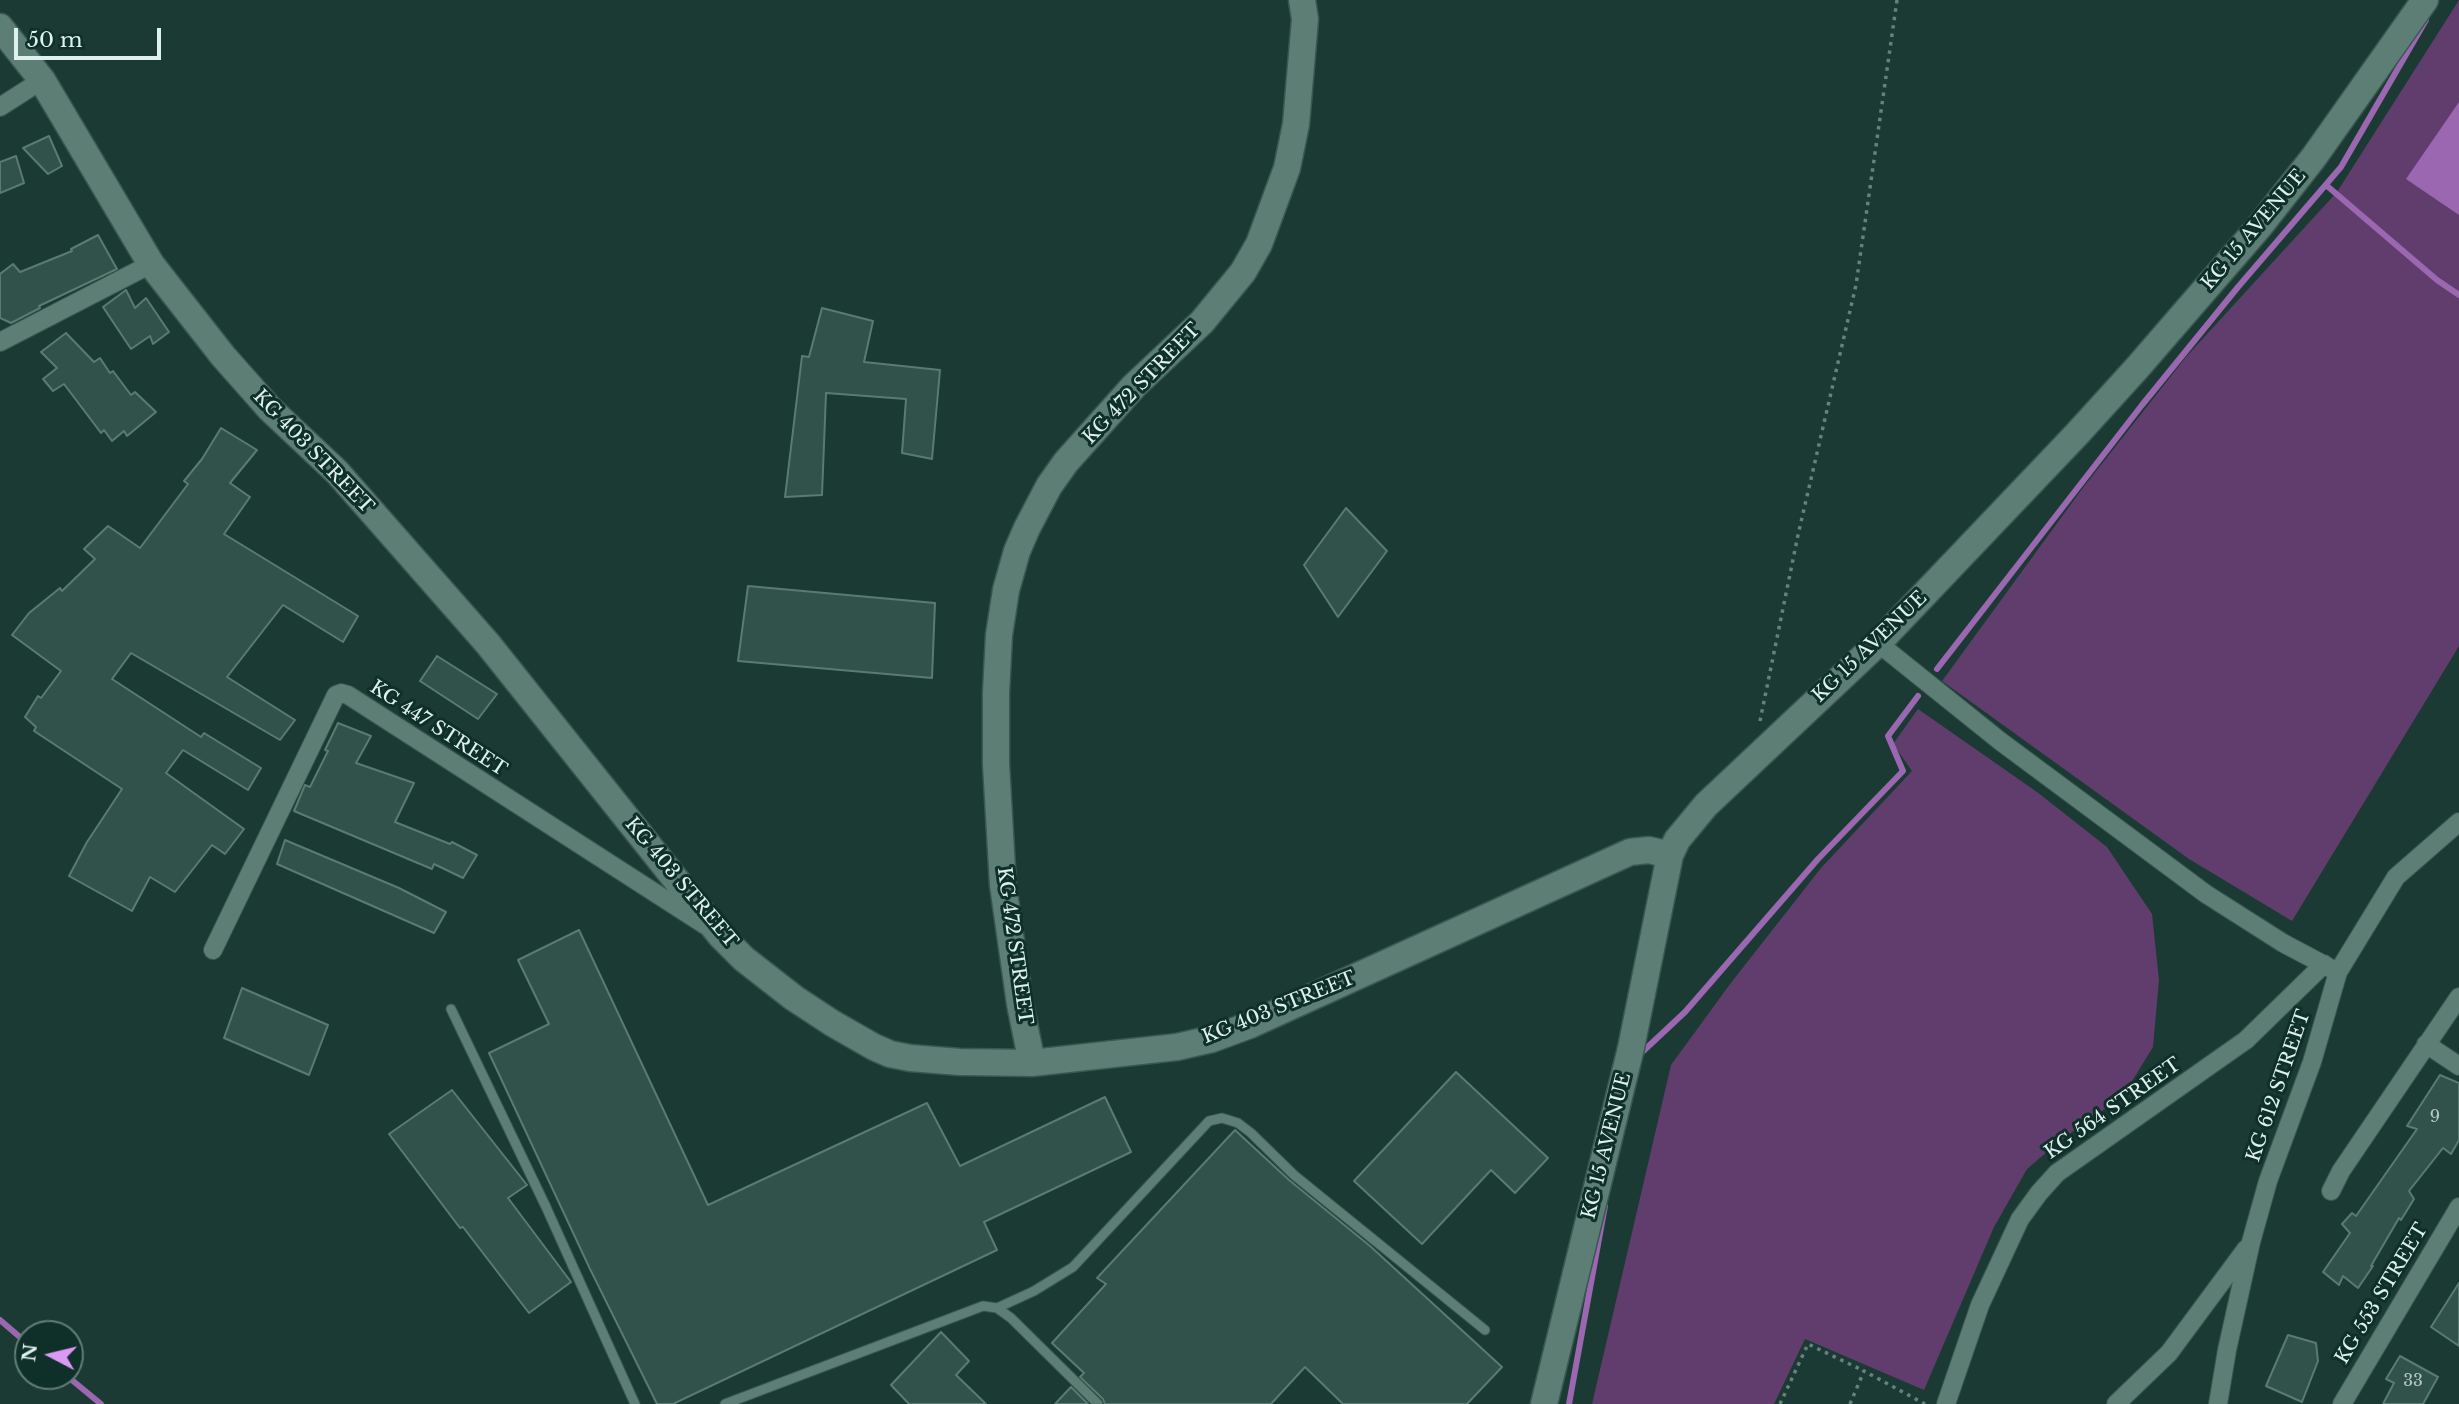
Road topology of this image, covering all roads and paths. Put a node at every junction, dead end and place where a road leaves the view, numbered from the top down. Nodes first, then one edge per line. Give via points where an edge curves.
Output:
1 (1302, 0) edge
2 (1897, 0) edge
3 (2425, 0) edge
4 (0, 27) edge
5 (42, 80) junction
6 (0, 107) edge
7 (151, 264) junction
8 (0, 342) edge
9 (1878, 643) junction
10 (1760, 721) dead end
11 (2459, 822) edge
12 (1670, 855) junction
13 (720, 935) junction
14 (213, 950) dead end
15 (2331, 968) junction
16 (2459, 997) edge
17 (451, 1009) dead end
18 (2426, 1044) junction
19 (1032, 1063) junction
20 (2459, 1066) edge
21 (2331, 1191) dead end
22 (2459, 1207) edge
23 (2251, 1242) junction
24 (997, 1308) junction
25 (1485, 1330) dead end
26 (1864, 1371) junction
27 (635, 1404) edge
28 (725, 1404) edge
29 (1098, 1404) edge
30 (1544, 1404) edge
31 (1780, 1404) edge
32 (1850, 1404) edge
33 (1925, 1404) edge
34 (1946, 1404) edge
35 (2116, 1404) edge
36 (2218, 1404) edge
37 (2342, 1404) edge

1 - 19 main road, KG 472 STREET via 1305,19 1296,124 1280,191 1259,244 1243,272 1202,322 1134,386 1066,462 1037,506 1006,590 999,635 996,777 1003,885
2 - 10 path via 1856,285
3 - 9 main road, KG 15 AVENUE via 2259,228 2077,434
4 - 5 main road, KG 403 STREET
5 - 6 street
5 - 7 main road, KG 403 STREET
7 - 8 street
7 - 13 main road, KG 403 STREET via 270,409 337,472 488,644
9 - 12 main road, KG 15 AVENUE via 1706,805
9 - 15 street via 2000,741 2206,894
11 - 15 street, KG 612 STREET via 2396,877
12 - 19 main road, KG 403 STREET via 1630,852 1212,1039
12 - 30 main road, KG 15 AVENUE via 1631,1048
13 - 14 street, KG 447 STREET via 341,693 336,695
13 - 19 main road, KG 403 STREET via 794,998 890,1054 960,1062
15 - 23 street, KG 612 STREET via 2312,1062
15 - 34 street, KG 564 STREET via 2246,1040 2057,1173 2039,1192 2020,1219 1980,1305
16 - 18 street
17 - 27 lane
18 - 20 street
18 - 21 street
22 - 37 street, KG 553 STREET
23 - 35 street via 2169,1353
23 - 36 street, KG 612 STREET
24 - 25 lane via 1073,1267 1209,1121 1222,1118 1251,1133 1294,1175
24 - 28 lane via 983,1306
24 - 29 lane
26 - 31 path via 1808,1345
26 - 32 path
26 - 33 path

